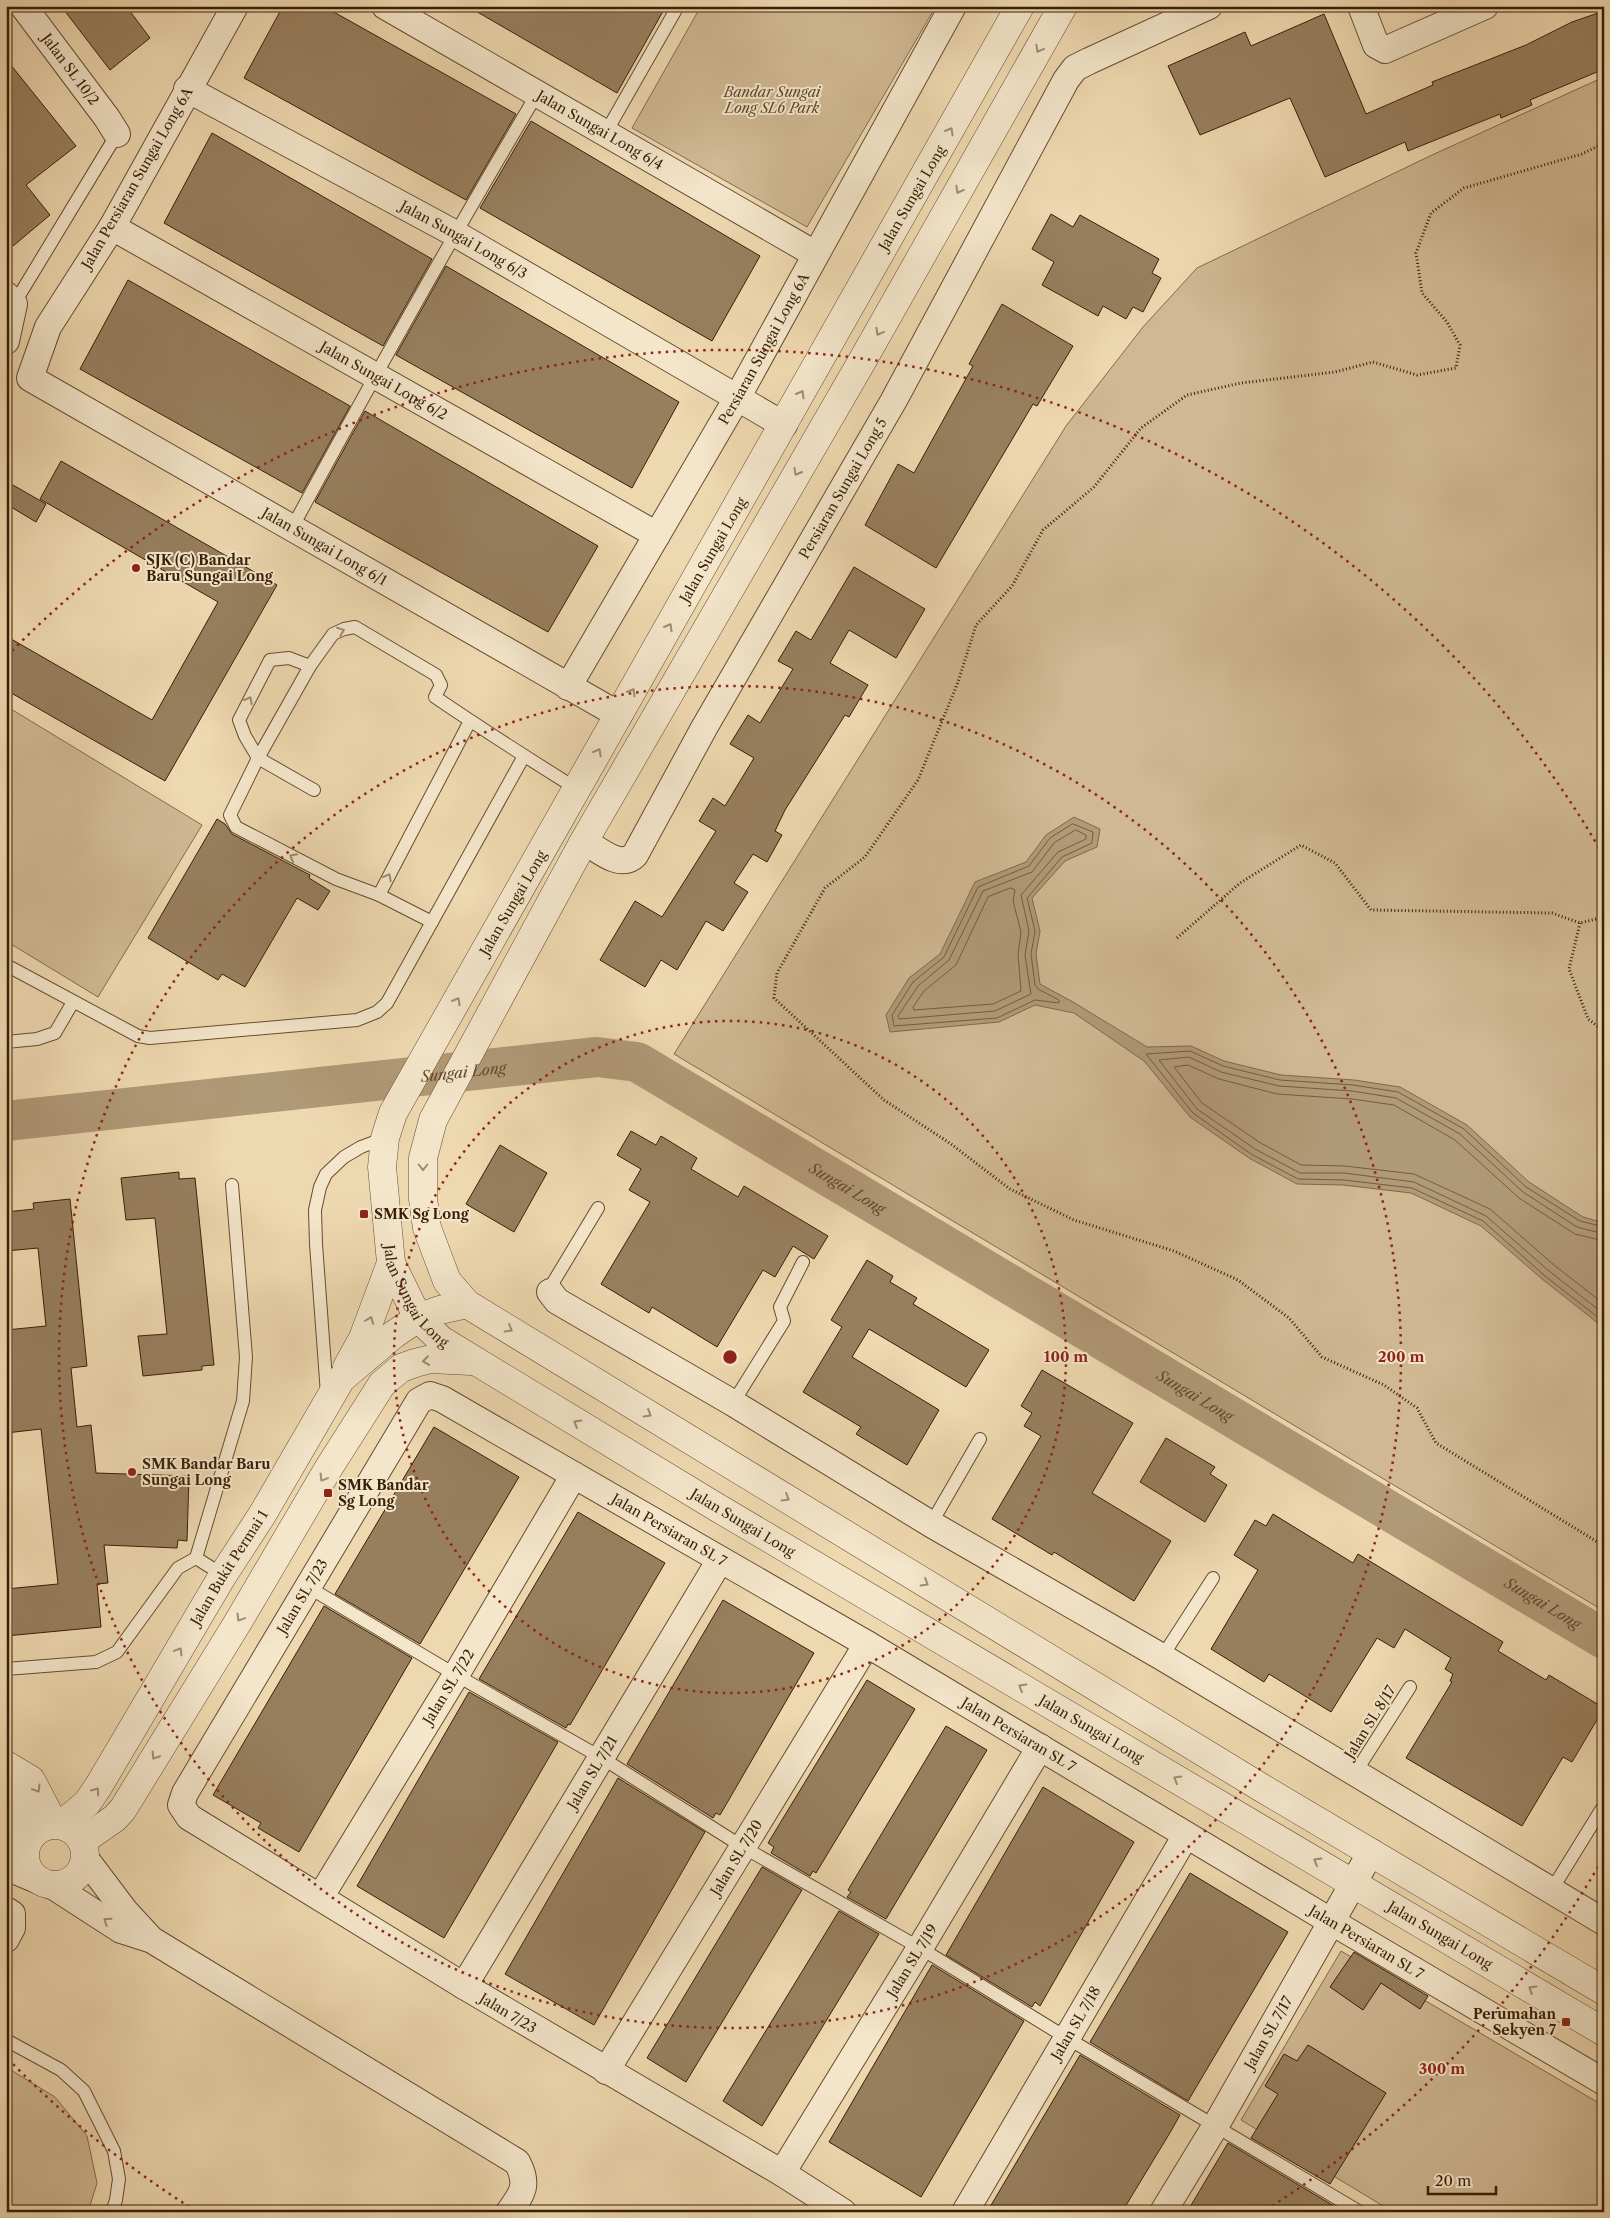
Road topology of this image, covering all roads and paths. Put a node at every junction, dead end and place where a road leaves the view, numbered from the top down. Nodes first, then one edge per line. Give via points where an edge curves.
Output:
1 (23, 6) edge
2 (235, 6) edge
3 (385, 6) edge
4 (678, 6) edge
5 (953, 6) edge
6 (1020, 6) edge
7 (1063, 6) edge
8 (1209, 6) edge
9 (1361, 6) edge
10 (1486, 6) edge
11 (187, 89) junction
12 (537, 94) junction
13 (117, 134) joint
14 (605, 134) junction
15 (1604, 143) edge
16 (112, 227) junction
17 (454, 233) junction
18 (815, 254) junction
19 (10, 299) edge
20 (6, 341) edge
21 (374, 376) junction
22 (30, 378) joint
23 (737, 398) junction
24 (784, 425) junction
25 (292, 528) junction
26 (657, 535) junction
27 (310, 666) junction
28 (568, 688) junction
29 (619, 715) junction
30 (470, 722) junction
31 (524, 756) junction
32 (258, 758) junction
33 (578, 789) junction
34 (314, 790) dead end
35 (584, 840) junction
36 (379, 895) junction
37 (1604, 917) edge
38 (432, 922) junction
39 (1580, 923) junction
40 (1177, 938) dead end
41 (6, 965) edge
42 (73, 1002) junction
43 (1604, 1031) edge
44 (6, 1042) edge
45 (389, 1126) junction
46 (232, 1185) dead end
47 (598, 1208) dead end
48 (803, 1262) dead end
49 (391, 1263) junction
50 (550, 1292) joint
51 (467, 1304) junction
52 (418, 1318) junction
53 (475, 1362) junction
54 (334, 1391) junction
55 (430, 1395) joint
56 (733, 1403) junction
57 (980, 1439) dead end
58 (574, 1475) junction
59 (931, 1524) junction
60 (1604, 1546) edge
61 (196, 1558) junction
62 (720, 1560) junction
63 (223, 1576) junction
64 (1213, 1578) dead end
65 (308, 1588) junction
66 (867, 1644) junction
67 (1162, 1657) junction
68 (6, 1669) edge
69 (456, 1676) junction
70 (1410, 1687) dead end
71 (1040, 1747) junction
72 (602, 1758) junction
73 (6, 1765) edge
74 (1355, 1774) junction
75 (6, 1793) edge
76 (6, 1800) edge
77 (181, 1805) joint
78 (1601, 1810) dead end
79 (1186, 1835) junction
80 (45, 1840) edge
81 (743, 1847) junction
82 (1371, 1852) junction
83 (6, 1867) edge
84 (1353, 1882) junction
85 (45, 1883) junction
86 (1551, 1891) junction
87 (321, 1896) junction
88 (6, 1910) edge
89 (1332, 1922) junction
90 (1604, 1922) edge
91 (6, 1938) edge
92 (152, 1940) junction
93 (920, 1948) junction
94 (464, 1986) junction
95 (1604, 1991) edge
96 (1604, 2032) edge
97 (1067, 2038) junction
98 (6, 2040) edge
99 (606, 2071) junction
100 (1604, 2082) edge
101 (1216, 2125) junction
102 (782, 2173) junction
103 (510, 2210) edge
104 (112, 2212) edge
105 (843, 2212) edge
106 (965, 2212) edge
107 (1163, 2212) edge
108 (1360, 2212) edge

1 - 13 street, Jalan SL 10/2
2 - 11 street, Jalan Persiaran Sungai Long 6A
3 - 12 street, Jalan Sungai Long 6/4
4 - 14 lane
5 - 18 street, Persiaran Sungai Long 6A
24 -> 6 street, Jalan Sungai Long
7 -> 35 street via 861,363
8 - 35 street, Persiaran Sungai Long 5 via 1075,68 1066,80 894,400 704,728 635,855 620,861
9 - 10 street via 1376,45 1385,50
11 - 16 street, Jalan Persiaran Sungai Long 6A
11 - 17 street, Jalan Sungai Long 6/3
12 - 14 street, Jalan Sungai Long 6/4
12 - 17 lane
13 - 19 lane
14 - 18 street, Jalan Sungai Long 6/4
15 - 60 path via 1582,154 1464,188 1431,213 1416,253 1422,293 1447,322 1460,345 1456,368 1417,375 1373,362 1335,372 1241,383 1187,395 1141,428 1094,487 1043,530 1012,586 976,625 958,682 918,780 865,857 825,888 777,973 774,998 884,1100 951,1144 1010,1189 1074,1220 1174,1251 1238,1280 1289,1318 1322,1357 1384,1385 1417,1408 1436,1443
16 - 21 street, Jalan Sungai Long 6/2
16 - 22 street, Jalan Persiaran Sungai Long 6A via 48,327
17 - 21 lane
17 - 23 street, Jalan Sungai Long 6/3
18 - 23 street, Persiaran Sungai Long 6A
19 - 20 street
21 - 25 lane
21 - 26 street, Jalan Sungai Long 6/2
22 - 25 street, Jalan Sungai Long 6/1
23 - 24 street, Jalan Sungai Long 6/3
23 - 26 street, Persiaran Sungai Long 6A
29 -> 24 street, Jalan Sungai Long
25 - 28 street, Jalan Sungai Long 6/1
26 - 28 street, Persiaran Sungai Long 6A
27 -> 30 lane via 333,634 355,627 436,675 441,685 435,697
27 - 32 lane
32 -> 27 lane via 239,720 270,660 289,658
28 - 29 street, Jalan Sungai Long 6/1
33 -> 29 street, Jalan Sungai Long
30 - 31 lane
36 -> 30 lane
31 - 33 lane
31 - 38 lane
32 - 34 lane
36 -> 32 lane via 336,879 236,827 230,815
45 -> 33 street, Jalan Sungai Long
35 -> 51 street via 433,1120 423,1158 427,1228 447,1281
36 - 38 lane
37 - 39 path
38 - 42 lane via 387,1003 378,1012 357,1020 150,1038 138,1036
39 - 40 path via 1552,913 1372,910 1335,863 1301,845 1240,883
39 - 43 path via 1570,969 1588,1019
41 - 42 lane
42 - 44 lane via 55,1033 37,1039
45 - 49 street, Jalan Sungai Long via 382,1166
45 - 54 lane via 344,1157 326,1174 320,1187 316,1244
46 - 61 lane via 246,1357 243,1401
47 - 50 lane
48 - 56 lane via 780,1307 784,1321
49 - 52 street, Jalan Sungai Long
54 -> 49 street via 363,1338
50 - 56 street via 558,1301
51 - 52 street, Jalan Bukit Permai 1
51 -> 82 street
52 - 53 street, Jalan Sungai Long via 441,1340
52 - 54 street, Jalan Bukit Permai 1 via 393,1334
53 -> 80 street via 431,1359 414,1362 382,1384 123,1809 116,1818
84 -> 53 street, Jalan Sungai Long
54 - 63 street, Jalan Bukit Permai 1
55 - 58 street, Jalan Persiaran SL 7
55 - 65 street, Jalan SL 7/23 via 418,1401
56 - 59 street
57 - 59 lane
58 - 62 street, Jalan Persiaran SL 7
58 - 69 street, Jalan SL 7/22
59 - 67 street
61 - 63 lane
61 - 68 lane via 178,1568 117,1652 96,1662
62 - 66 street, Jalan Persiaran SL 7
62 - 72 street, Jalan SL 7/21
80 -> 63 street, Jalan Bukit Permai 1 via 87,1803 98,1787
64 - 67 lane
65 - 69 lane
65 - 77 street, Jalan SL 7/23
66 - 71 street, Jalan Persiaran SL 7
66 - 81 street, Jalan SL 7/20
67 - 74 street
69 - 72 lane
69 - 87 street, Jalan SL 7/22
70 - 74 lane, Jalan SL 8/17
71 - 79 street, Jalan Persiaran SL 7
71 - 93 street, Jalan SL 7/19
72 - 81 lane
72 - 94 street, Jalan SL 7/21
73 -> 80 street via 31,1780
74 - 86 street
75 - 80 street via 24,1806
76 - 80 street via 14,1820
77 - 87 street, Jalan 7/23 via 189,1817
78 - 86 lane
79 - 89 street, Jalan Persiaran SL 7
79 - 97 street, Jalan SL 7/18
80 - 85 street via 25,1862 32,1875
80 - 85 street via 78,1875 71,1881
80 - 92 street via 125,1911
81 - 93 lane
81 - 99 street, Jalan SL 7/20
82 - 84 street, Jalan SL 7/17
82 - 95 street
83 - 85 street
84 - 89 street, Jalan SL 7/17
96 -> 84 street, Jalan Sungai Long
92 -> 85 street via 121,1930
86 - 90 street
87 - 94 street, Jalan 7/23
88 - 91 street via 12,1914 12,1928
89 - 100 street, Jalan Persiaran SL 7
89 - 101 street, Jalan SL 7/17
92 - 103 street via 517,2162 524,2176 524,2188
93 - 97 lane
93 - 102 street, Jalan SL 7/19
94 - 99 street, Jalan 7/23
97 - 101 lane
97 - 106 street, Jalan SL 7/18
98 - 104 lane via 61,2070 84,2091 114,2151 119,2180
99 - 102 street, Jalan 7/23
101 - 107 street, Jalan SL 7/17
101 - 108 lane
102 - 105 street, Jalan 7/23

